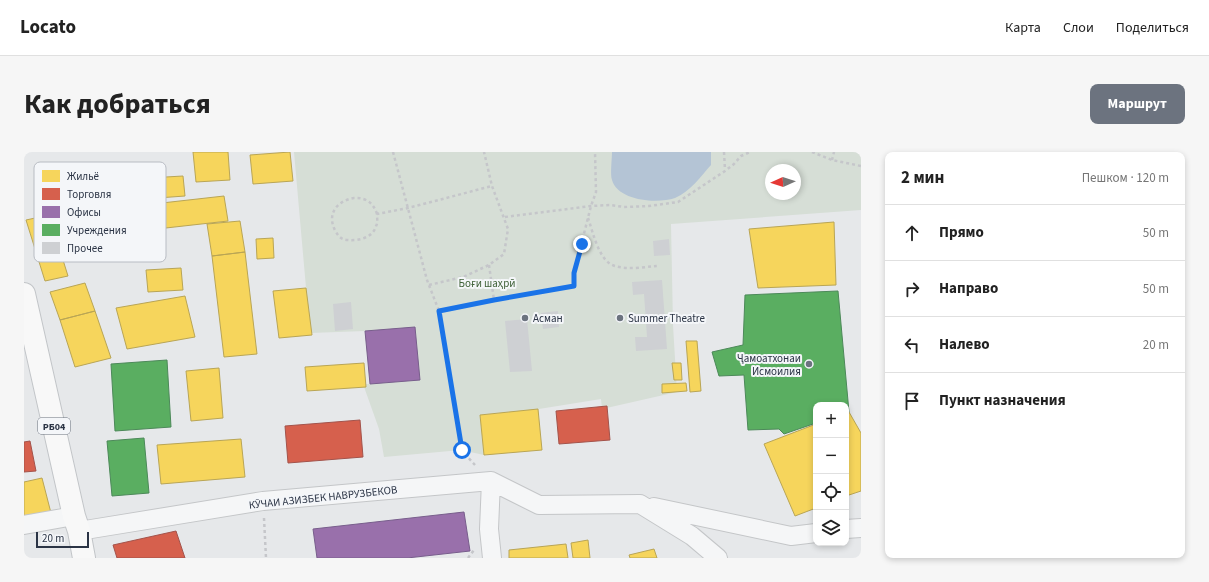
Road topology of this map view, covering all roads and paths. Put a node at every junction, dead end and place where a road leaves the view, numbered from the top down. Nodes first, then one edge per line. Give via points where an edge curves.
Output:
1 (393, 152) edge
2 (484, 152) edge
3 (595, 152) edge
4 (724, 152) edge
5 (750, 152) edge
6 (812, 152) edge
7 (834, 152) edge
8 (832, 160) junction
9 (861, 166) edge
10 (725, 171) junction
11 (492, 186) junction
12 (591, 206) junction
13 (408, 208) junction
14 (377, 214) junction
15 (505, 217) junction
16 (588, 218) junction
17 (489, 265) junction
18 (657, 266) dead end
19 (429, 285) junction
20 (24, 294) edge
21 (494, 300) junction
22 (439, 311) junction
23 (491, 481) junction
24 (263, 501) junction
25 (640, 504) junction
26 (77, 524) junction
27 (24, 525) edge
28 (861, 528) edge
29 (849, 529) edge
30 (813, 533) edge
31 (84, 558) edge
32 (266, 558) edge
33 (492, 558) edge
34 (718, 558) edge

1 - 13 path
2 - 11 path
3 - 12 path via 596,192
4 - 10 path
5 - 10 path via 741,156
6 - 8 path
7 - 8 path
8 - 9 path
10 - 12 path via 678,202 649,206
11 - 13 path
11 - 15 path
12 - 15 path
12 - 16 path
13 - 14 path
13 - 19 path
14 - 14 path via 377,226 373,233 364,238 344,240 334,229 333,213 337,205 347,199 365,199 374,207
15 - 17 path via 508,229 504,254
16 - 18 path via 601,256 614,266
16 - 21 path via 574,273 574,286
17 - 19 path via 463,277
17 - 21 path
19 - 22 path
20 - 26 main road, РБ04
21 - 22 path
22 - 23 path via 462,450
23 - 24 street, КӮЧАИ АЗИЗБЕК НАВРУЗБЕКОВ
23 - 25 street via 538,505
23 - 33 street via 489,529
24 - 26 street, КӮЧАИ АЗИЗБЕК НАВРУЗБЕКОВ
24 - 32 path
25 - 30 street via 792,536
25 - 34 street via 692,536
26 - 27 street, КӮЧАИ АЗИЗБЕК НАВРУЗБЕКОВ
26 - 31 main road, РБ04
28 - 29 street

